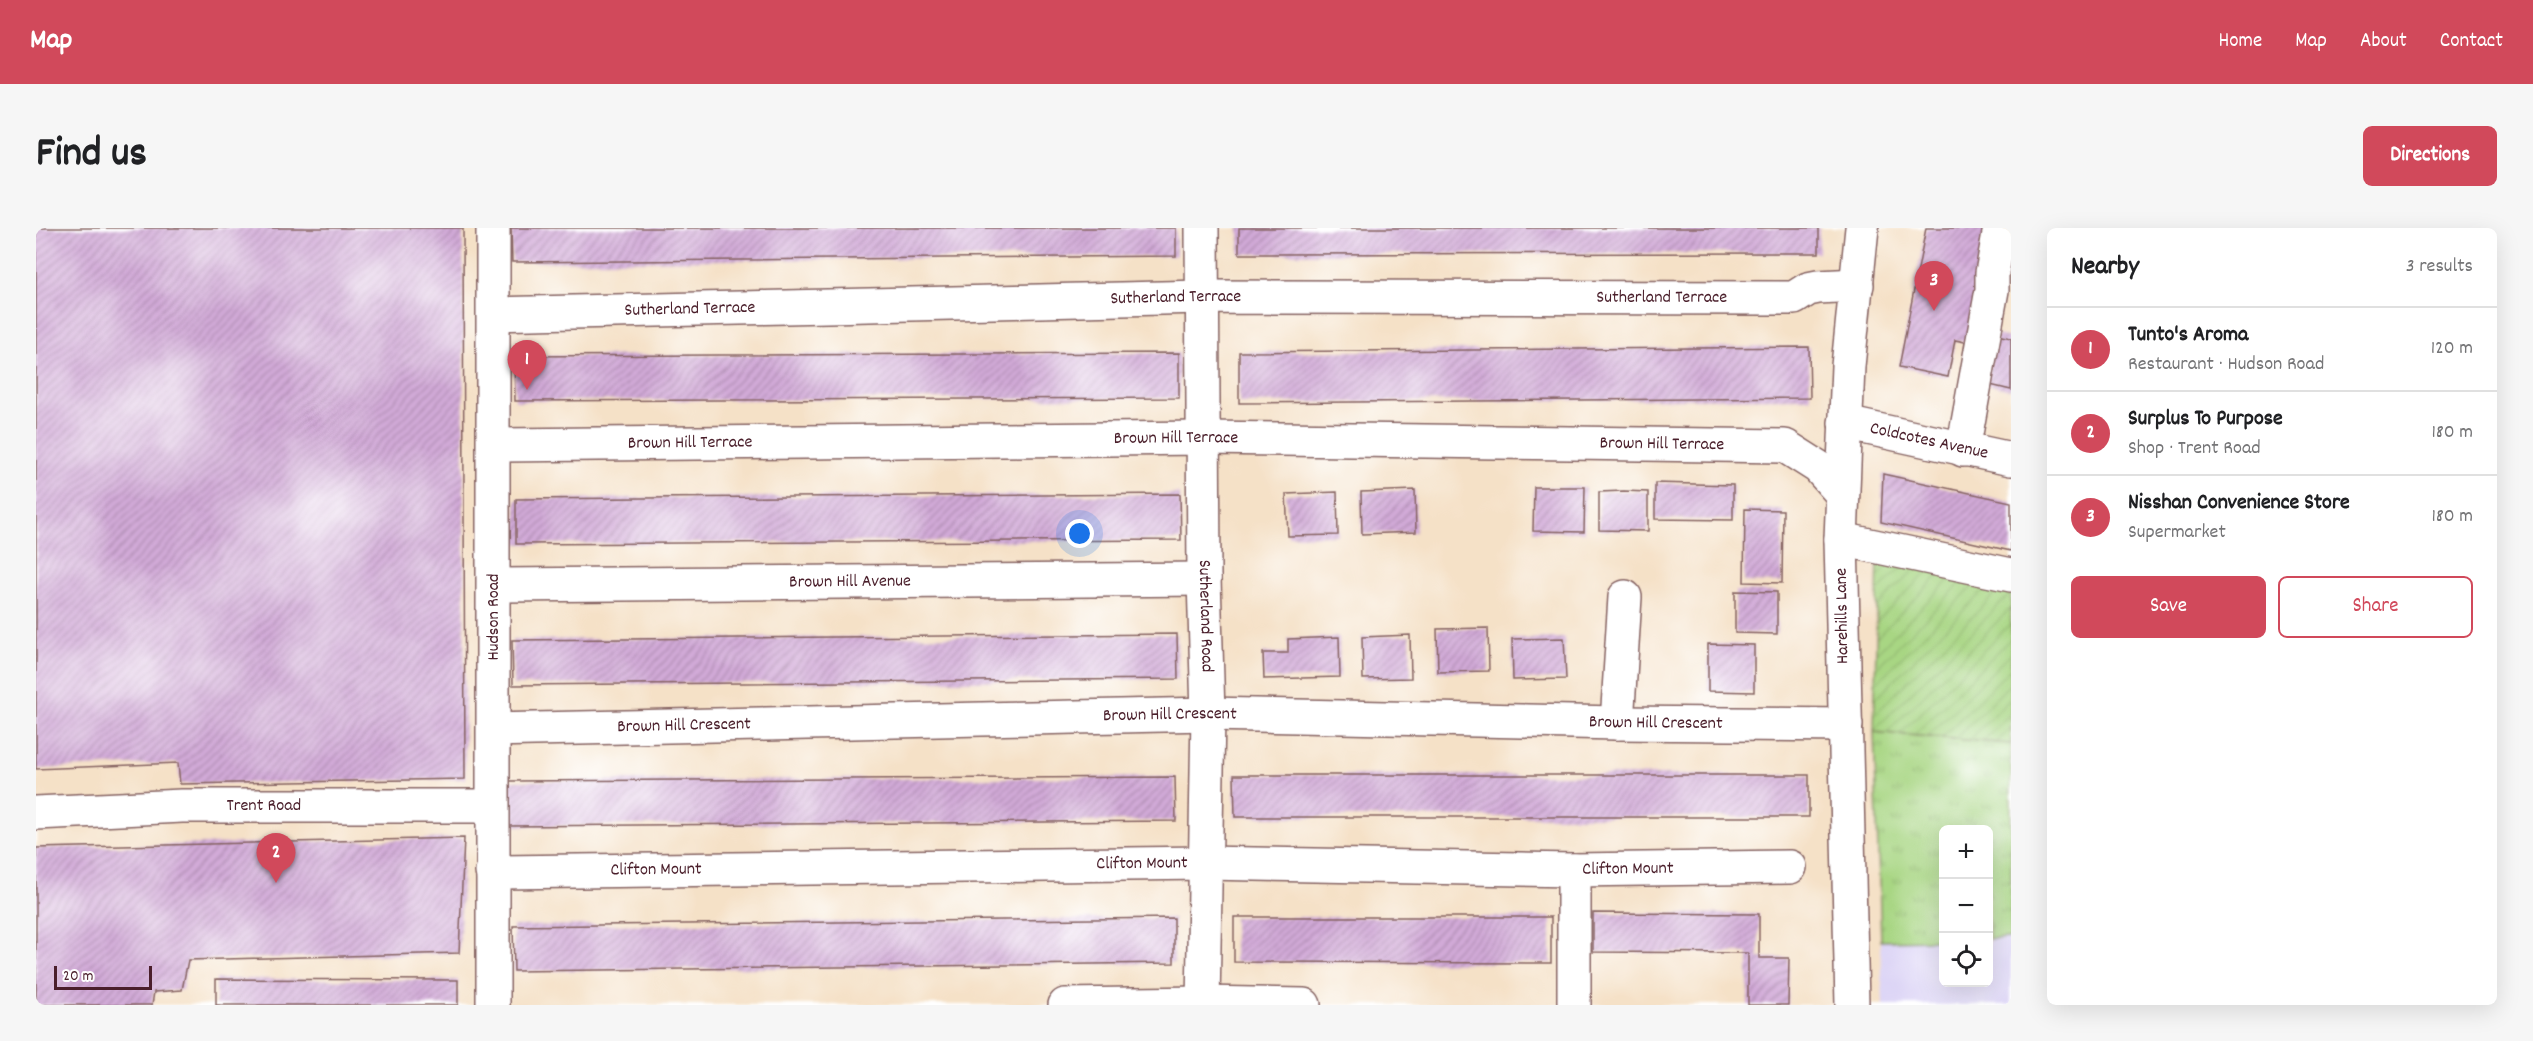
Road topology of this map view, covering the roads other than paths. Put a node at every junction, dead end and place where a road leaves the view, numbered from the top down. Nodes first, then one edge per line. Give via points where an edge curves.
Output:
1 (493, 228) edge
2 (1202, 228) edge
3 (1862, 228) edge
4 (2000, 228) edge
5 (1857, 285) junction
6 (2002, 292) edge
7 (1202, 297) junction
8 (494, 314) junction
9 (1845, 423) junction
10 (1205, 438) junction
11 (494, 445) junction
12 (1963, 450) junction
13 (2011, 459) edge
14 (1842, 494) junction
15 (1841, 539) junction
16 (2011, 575) edge
17 (1204, 579) junction
18 (494, 585) junction
19 (1625, 597) dead end
20 (1208, 714) junction
21 (1617, 723) junction
22 (1846, 725) junction
23 (494, 730) junction
24 (492, 806) junction
25 (36, 813) edge
26 (1206, 863) junction
27 (1790, 867) dead end
28 (1574, 870) junction
29 (492, 872) junction
30 (1203, 1004) edge
31 (493, 1005) edge
32 (1065, 1005) edge
33 (1304, 1005) edge
34 (1575, 1005) edge
35 (1852, 1005) edge

1 - 8 street, Hudson Road
2 - 7 street, Sutherland Road
3 - 5 street, Harehills Lane
4 - 6 street via 1992,273
5 - 7 street, Sutherland Terrace via 1808,289 1794,298
5 - 9 street, Harehills Lane
6 - 12 street
7 - 8 street, Sutherland Terrace
7 - 10 street, Sutherland Road
8 - 11 street, Hudson Road
9 - 12 street, Coldcotes Avenue
9 - 14 street, Harehills Lane
10 - 11 street, Brown Hill Terrace
10 - 14 street, Brown Hill Terrace via 1785,446 1818,467
10 - 17 street, Sutherland Road
11 - 18 street, Hudson Road
12 - 13 street, Coldcotes Avenue
14 - 15 street, Harehills Lane
15 - 16 street
15 - 22 street, Harehills Lane
17 - 18 street, Brown Hill Avenue
17 - 20 street, Sutherland Road
18 - 23 street, Hudson Road
19 - 21 street
20 - 21 street, Brown Hill Crescent
20 - 23 street, Brown Hill Crescent
20 - 26 street, Sutherland Road
21 - 22 street, Brown Hill Crescent
22 - 35 street, Harehills Lane
23 - 24 street, Hudson Road
24 - 25 street, Trent Road via 182,806
24 - 29 street, Hudson Road
26 - 28 street, Clifton Mount
26 - 29 street, Clifton Mount
26 - 30 street, Sutherland Road
27 - 28 street, Clifton Mount
28 - 34 street
29 - 31 street, Hudson Road
30 - 32 street
30 - 33 street

